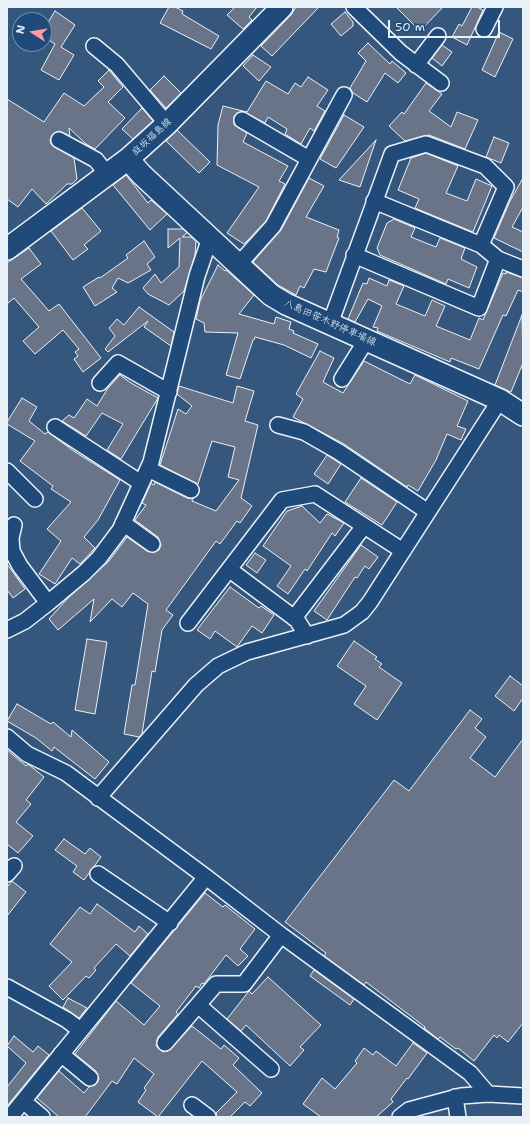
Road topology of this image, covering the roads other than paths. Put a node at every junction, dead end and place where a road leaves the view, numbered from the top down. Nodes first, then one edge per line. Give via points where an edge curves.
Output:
1 (282, 7) edge
2 (354, 7) edge
3 (495, 7) edge
4 (484, 29) dead end
5 (438, 36) dead end
6 (94, 46) dead end
7 (416, 65) junction
8 (441, 83) dead end
9 (344, 96) dead end
10 (242, 120) dead end
11 (167, 124) junction
12 (59, 140) dead end
13 (128, 159) junction
14 (309, 159) junction
15 (107, 174) junction
16 (374, 202) junction
17 (210, 238) junction
18 (481, 245) junction
19 (7, 248) edge
20 (354, 255) junction
21 (498, 259) junction
22 (239, 264) junction
23 (523, 269) edge
24 (330, 324) junction
25 (367, 339) junction
26 (342, 379) dead end
27 (100, 383) dead end
28 (169, 392) junction
29 (500, 400) junction
30 (522, 410) edge
31 (278, 425) dead end
32 (55, 428) dead end
33 (148, 469) junction
34 (7, 471) edge
35 (141, 483) junction
36 (191, 490) dead end
37 (35, 499) dead end
38 (428, 512) junction
39 (123, 522) junction
40 (14, 526) dead end
41 (364, 526) junction
42 (152, 544) dead end
43 (403, 551) junction
44 (230, 570) junction
45 (48, 604) junction
46 (294, 618) junction
47 (188, 623) dead end
48 (7, 630) edge
49 (307, 636) junction
50 (7, 737) edge
51 (98, 798) junction
52 (98, 874) dead end
53 (206, 877) junction
54 (170, 923) junction
55 (281, 935) junction
56 (7, 987) edge
57 (198, 1005) junction
58 (80, 1030) junction
59 (165, 1043) dead end
60 (61, 1054) junction
61 (270, 1069) dead end
62 (90, 1078) dead end
63 (488, 1094) junction
64 (523, 1096) edge
65 (455, 1097) junction
66 (23, 1101) junction
67 (192, 1105) dead end
68 (10, 1117) edge
69 (42, 1117) edge
70 (208, 1117) edge
71 (400, 1117) edge
72 (458, 1117) edge

1 - 11 main road, 庭坂福島線
2 - 7 street
3 - 4 street
5 - 7 street
6 - 11 street via 117,65
7 - 8 street
9 - 14 street
10 - 14 street
11 - 13 main road, 庭坂福島線
12 - 15 street via 96,160
13 - 15 main road, 庭坂福島線
13 - 17 main road, 八島田笹木野停車場線
14 - 22 street via 273,226
15 - 19 main road, 庭坂福島線
16 - 18 street
16 - 18 street via 392,154 426,144 485,166 506,187
16 - 20 street
17 - 22 main road, 八島田笹木野停車場線
17 - 28 street via 197,276
18 - 21 street
20 - 21 street via 479,308
20 - 24 street
21 - 23 street
22 - 24 main road, 八島田笹木野停車場線 via 272,295
24 - 25 main road, 八島田笹木野停車場線
25 - 26 street
25 - 29 main road, 八島田笹木野停車場線
27 - 28 street via 118,363
28 - 33 street
29 - 30 main road, 八島田笹木野停車場線
29 - 38 street
31 - 38 street via 304,432 339,452
32 - 35 street
33 - 35 street
33 - 36 street
34 - 37 street
35 - 39 street
38 - 43 street
39 - 42 street
39 - 45 street via 99,558
40 - 45 street via 10,538 12,551
41 - 43 street
41 - 44 street via 315,494 282,500
41 - 46 street
43 - 49 street via 362,612 344,625
44 - 46 street
44 - 47 street
45 - 48 street
46 - 49 street
49 - 51 street via 247,652 218,666 196,685
50 - 51 street via 27,754 66,773
51 - 53 street
52 - 54 street
53 - 54 street
53 - 55 street
54 - 58 street
55 - 57 street via 244,984 216,984
55 - 63 street via 470,1073
56 - 58 street
57 - 59 street
57 - 61 street
58 - 60 street
60 - 62 street
60 - 66 street
63 - 64 street
63 - 65 street
65 - 71 street via 409,1110
65 - 72 street
66 - 68 street
66 - 69 street
67 - 70 street

